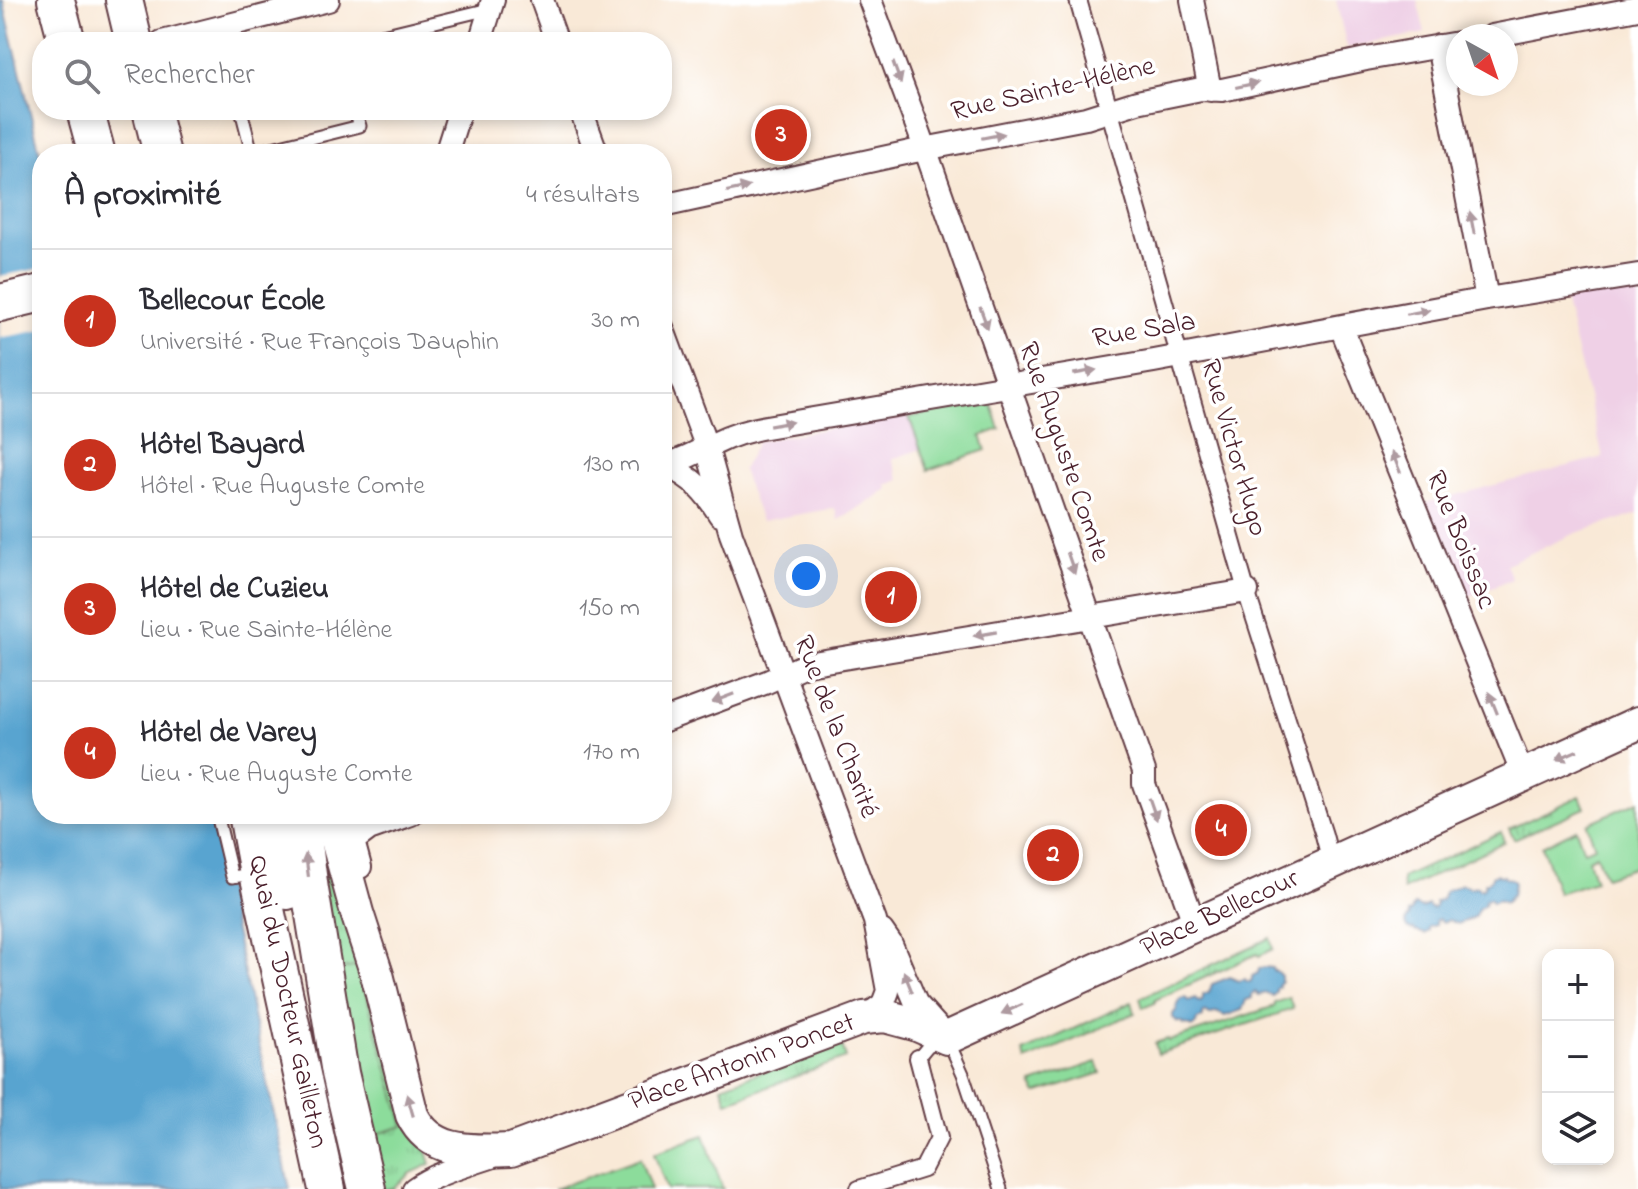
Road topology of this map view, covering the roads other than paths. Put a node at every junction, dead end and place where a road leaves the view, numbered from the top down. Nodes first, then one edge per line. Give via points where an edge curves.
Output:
1 (56, 0) edge
2 (124, 0) edge
3 (328, 0) edge
4 (542, 0) edge
5 (870, 0) edge
6 (1078, 0) edge
7 (1192, 0) edge
8 (492, 4) edge
9 (1636, 6) edge
10 (1518, 31) edge
11 (64, 32) edge
12 (132, 32) edge
13 (202, 32) edge
14 (390, 32) edge
15 (483, 32) edge
16 (553, 32) edge
17 (1446, 44) edge
18 (1210, 90) junction
19 (1456, 96) edge
20 (1110, 110) junction
21 (88, 120) edge
22 (154, 120) edge
23 (244, 120) edge
24 (358, 120) edge
25 (457, 120) edge
26 (585, 120) edge
27 (94, 144) edge
28 (160, 144) edge
29 (250, 144) edge
30 (302, 144) edge
31 (449, 144) edge
32 (593, 144) edge
33 (924, 149) junction
34 (672, 204) edge
35 (1638, 275) edge
36 (32, 295) edge
37 (1487, 299) junction
38 (0, 303) edge
39 (32, 309) edge
40 (0, 312) edge
41 (1341, 327) junction
42 (672, 354) edge
43 (1180, 356) junction
44 (1008, 386) junction
45 (707, 448) junction
46 (672, 463) edge
47 (672, 469) edge
48 (731, 534) junction
49 (1247, 591) junction
50 (1090, 616) junction
51 (783, 674) junction
52 (672, 717) edge
53 (1638, 723) edge
54 (1523, 775) junction
55 (219, 824) edge
56 (249, 824) edge
57 (275, 824) edge
58 (301, 824) edge
59 (333, 824) edge
60 (346, 824) edge
61 (383, 824) edge
62 (369, 829) junction
63 (1331, 862) junction
64 (258, 873) junction
65 (357, 913) junction
66 (875, 921) junction
67 (1195, 925) junction
68 (864, 1018) junction
69 (947, 1038) junction
70 (918, 1058) joint
71 (511, 1150) junction
72 (327, 1189) edge
73 (345, 1189) edge
74 (367, 1189) edge
75 (414, 1189) edge
76 (859, 1189) edge
77 (1001, 1189) edge

1 - 11 main road
2 - 12 main road
3 - 13 street
4 - 16 street
5 -> 33 street, Rue Auguste Comte
6 - 20 street, Rue Victor Hugo
7 - 18 street
8 - 14 lane
8 - 15 street
9 - 10 street
18 -> 17 street, Rue Sainte-Hélène
18 - 20 street, Rue Sainte-Hélène
37 -> 19 street
33 -> 20 street, Rue Sainte-Hélène
20 - 43 street, Rue Victor Hugo
21 - 27 main road
22 - 28 main road
23 - 29 lane
24 - 30 lane via 360,126
25 - 31 street
26 - 32 street
34 -> 33 street, Rue Sainte-Hélène
33 -> 44 street, Rue Auguste Comte
35 - 37 street, Rue Sala
36 - 38 main road
41 -> 37 street, Rue Sala
39 - 40 main road
41 - 43 street, Rue Sala
54 -> 41 street, Rue Boissac
42 - 45 street, Rue de la Charité
44 -> 43 street, Rue Sala
43 - 49 street, Rue Victor Hugo
45 -> 44 street, Rue Sala via 745,431
44 -> 50 street, Rue Auguste Comte
45 - 46 street, Rue Sala
45 - 48 street, Rue de la Charité
47 - 48 street, Rue Sala via 699,485
48 - 51 street, Rue de la Charité
49 - 50 street
49 - 63 street, Rue Victor Hugo
50 -> 51 street via 807,664
50 -> 67 street, Rue Auguste Comte
51 -> 52 street
51 - 66 street, Rue de la Charité
53 -> 54 main road, Place Bellecour
54 - 63 main road, Place Bellecour
55 - 64 lane via 232,877
56 - 64 main road, Quai du Docteur Gailleton
57 - 73 main road, Quai du Docteur Gailleton via 319,1080
74 -> 58 main road, Quai du Docteur Gailleton via 340,1073
59 - 65 main road
60 - 62 street via 351,830
61 - 62 street
62 - 65 street via 353,841 365,889
63 - 67 main road, Place Bellecour
64 - 72 main road, Quai du Docteur Gailleton
71 -> 65 main road via 446,1146 417,1124
66 - 68 street, Rue de la Charité via 888,991 883,1004
69 -> 66 street, Rue de la Charité via 916,1003 891,944
67 -> 69 main road, Place Bellecour
68 - 69 main road, Place Antonin Poncet via 885,1016
68 - 71 main road, Place Antonin Poncet
69 - 70 lane via 928,1046
69 - 77 lane
70 - 76 street via 939,1138 923,1169
71 - 75 street

